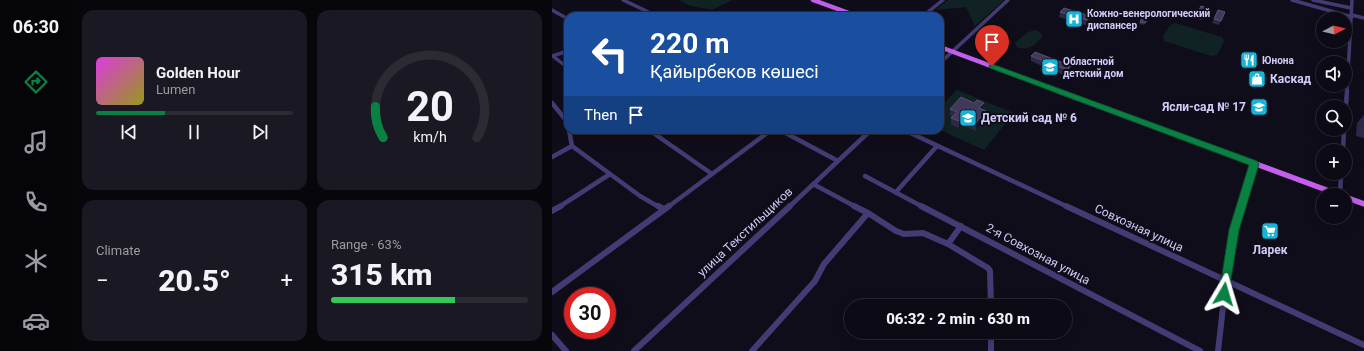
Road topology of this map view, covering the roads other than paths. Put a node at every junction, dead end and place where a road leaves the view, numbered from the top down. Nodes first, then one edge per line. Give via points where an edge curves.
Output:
1 (623, 0) edge
2 (813, 0) edge
3 (943, 0) edge
4 (1008, 0) edge
5 (1292, 0) edge
6 (1313, 0) edge
7 (1352, 0) edge
8 (1351, 8) junction
9 (552, 10) edge
10 (648, 12) edge
11 (846, 12) edge
12 (928, 12) edge
13 (1337, 12) edge
14 (1352, 12) edge
15 (1352, 16) edge
16 (564, 17) edge
17 (1364, 18) edge
18 (944, 48) edge
19 (1350, 48) edge
20 (952, 51) junction
21 (564, 52) edge
22 (552, 56) edge
23 (944, 59) edge
24 (564, 65) edge
25 (1346, 100) edge
26 (552, 103) edge
27 (564, 118) edge
28 (570, 134) edge
29 (655, 134) edge
30 (766, 134) edge
31 (787, 134) edge
32 (867, 134) edge
33 (912, 134) edge
34 (572, 146) junction
35 (937, 146) junction
36 (552, 157) edge
37 (838, 161) junction
38 (1254, 164) junction
39 (610, 174) junction
40 (712, 174) junction
41 (865, 176) dead end
42 (813, 184) junction
43 (1321, 188) edge
44 (896, 192) junction
45 (1352, 200) edge
46 (1364, 204) edge
47 (664, 209) junction
48 (552, 211) edge
49 (868, 213) junction
50 (961, 226) junction
51 (948, 244) junction
52 (1226, 280) junction
53 (552, 292) edge
54 (991, 299) edge
55 (552, 335) edge
56 (991, 339) edge
57 (1364, 345) edge
58 (566, 351) edge
59 (634, 351) edge
60 (752, 351) edge
61 (991, 351) edge
62 (1200, 351) edge
63 (1218, 351) edge

1 - 10 street
2 - 11 main road
3 - 12 street
4 - 20 street
5 - 13 street
6 - 8 street
7 - 8 street
8 - 14 street
9 - 16 street
15 - 17 street
18 - 20 main road
19 - 25 street
20 - 23 street
20 - 38 main road
21 - 22 street
22 - 24 street
26 - 27 street
28 - 34 street
29 - 40 street
30 - 40 street
31 - 37 street
32 - 37 street, улица Текстильщиков
33 - 35 street, Совхозная улица
34 - 36 street
34 - 39 street
35 - 44 street
35 - 52 street, Совхозная улица
37 - 42 street, улица Текстильщиков
38 - 43 main road
38 - 52 street via 1234,230
39 - 47 street via 640,196
39 - 48 street
40 - 47 street
41 - 44 street, 2-я Совхозная улица
42 - 49 street
42 - 59 street, улица Текстильщиков
44 - 50 street, 2-я Совхозная улица
45 - 46 main road
47 - 53 street
49 - 51 street via 896,231 904,234 923,233
49 - 60 street via 824,264 815,282
50 - 51 street
50 - 62 street, 2-я Совхозная улица
51 - 54 street via 988,268
52 - 57 street, Совхозная улица
52 - 63 street
55 - 58 street
56 - 61 street

